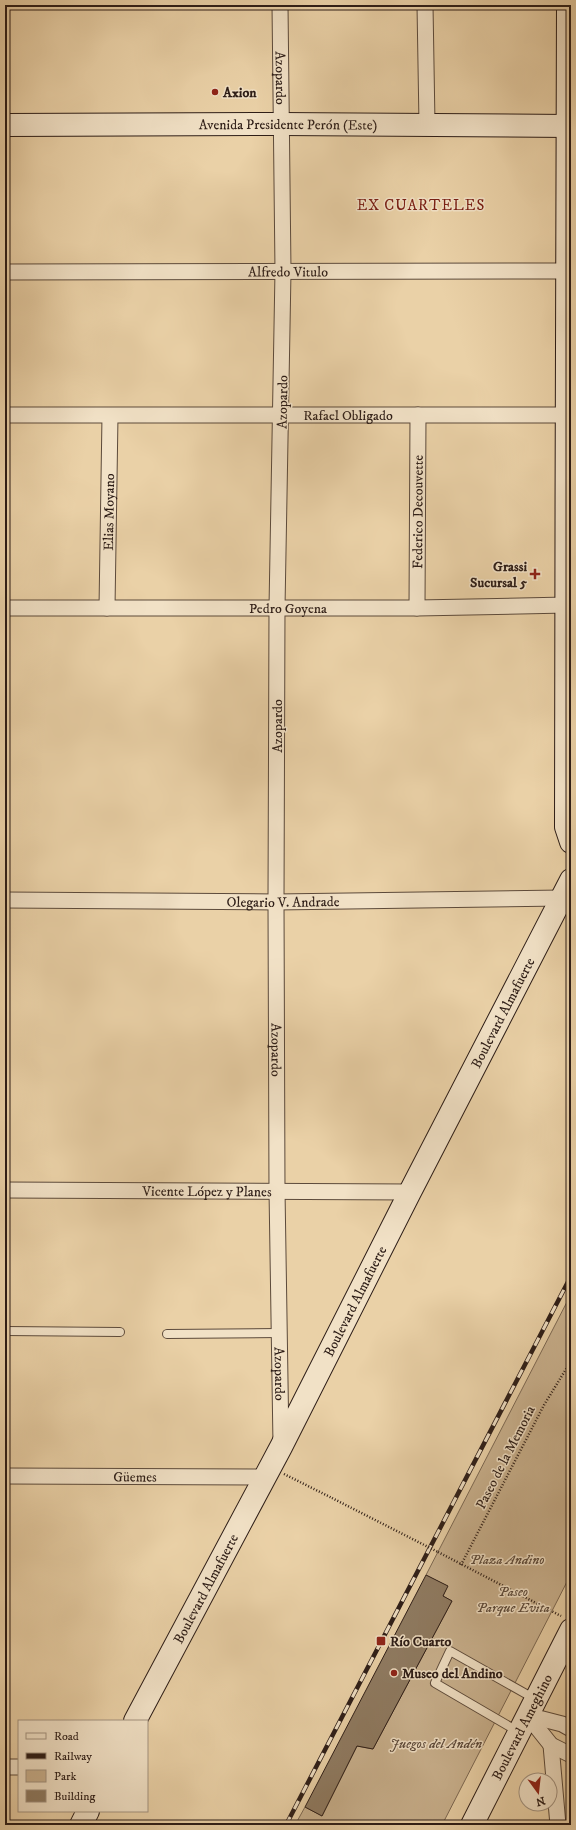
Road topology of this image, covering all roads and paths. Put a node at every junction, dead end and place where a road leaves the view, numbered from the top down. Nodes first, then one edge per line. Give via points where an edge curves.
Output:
1 (280, 5) edge
2 (425, 5) edge
3 (568, 5) edge
4 (281, 124) junction
5 (427, 124) junction
6 (5, 125) edge
7 (569, 126) edge
8 (283, 271) junction
9 (568, 271) edge
10 (5, 272) edge
11 (5, 415) edge
12 (418, 415) junction
13 (569, 415) edge
14 (110, 416) junction
15 (282, 416) junction
16 (568, 543) edge
17 (569, 606) edge
18 (5, 608) edge
19 (107, 608) junction
20 (278, 608) junction
21 (417, 608) junction
22 (571, 842) edge
23 (566, 889) edge
24 (5, 900) edge
25 (276, 902) junction
26 (5, 1190) edge
27 (277, 1190) junction
28 (410, 1192) junction
29 (5, 1330) edge
30 (120, 1332) dead end
31 (279, 1333) junction
32 (167, 1334) dead end
33 (571, 1361) edge
34 (281, 1447) junction
35 (267, 1472) junction
36 (5, 1476) edge
37 (461, 1565) junction
38 (568, 1623) edge
39 (527, 1715) junction
40 (136, 1720) edge
41 (571, 1729) edge
42 (551, 1745) junction
43 (571, 1755) edge
44 (5, 1767) edge
45 (18, 1767) edge
46 (88, 1812) edge
47 (81, 1825) edge
48 (472, 1825) edge
49 (558, 1825) edge

1 - 4 street, Azopardo
2 - 5 street
3 - 7 main road
4 - 5 main road, Avenida Presidente Perón (Este)
4 - 6 main road, Avenida Presidente Perón (Este)
4 - 8 street, Azopardo
5 - 7 main road, Avenida Presidente Perón (Este)
7 - 9 main road
8 - 9 street, Alfredo Vitulo
8 - 10 street, Alfredo Vitulo
8 - 15 street, Azopardo
9 - 13 main road
11 - 14 street, Rafael Obligado
12 - 13 street, Rafael Obligado
12 - 15 street, Rafael Obligado
12 - 21 street, Federico Decouvette
13 - 16 main road
14 - 15 street, Rafael Obligado
14 - 19 street, Elias Moyano
15 - 20 street, Azopardo
16 - 17 main road
17 - 21 street, Pedro Goyena
17 - 22 main road via 566,827
18 - 19 street, Pedro Goyena
19 - 20 street, Pedro Goyena
20 - 21 street, Pedro Goyena
20 - 25 street, Azopardo
23 - 25 street, Olegario V. Andrade
23 - 28 main road, Boulevard Almafuerte
24 - 25 street, Olegario V. Andrade
25 - 27 street, Azopardo
26 - 27 street, Vicente López y Planes
27 - 28 street, Vicente López y Planes
27 - 31 street, Azopardo
28 - 34 main road, Boulevard Almafuerte
29 - 30 lane
31 - 32 lane
31 - 34 street, Azopardo
33 - 37 path, Paseo de la Memoria via 544,1405
34 - 35 main road, Boulevard Almafuerte
35 - 36 street, Güemes
35 - 37 path, bridge via 332,1498
35 - 40 main road, Boulevard Almafuerte
37 - 38 path
38 - 39 main road, Boulevard Ameghino
39 - 39 lane via 450,1651 435,1683
39 - 41 street via 562,1724
39 - 42 street
39 - 48 main road, Boulevard Ameghino
42 - 43 street
42 - 49 street
44 - 45 street
46 - 47 main road

